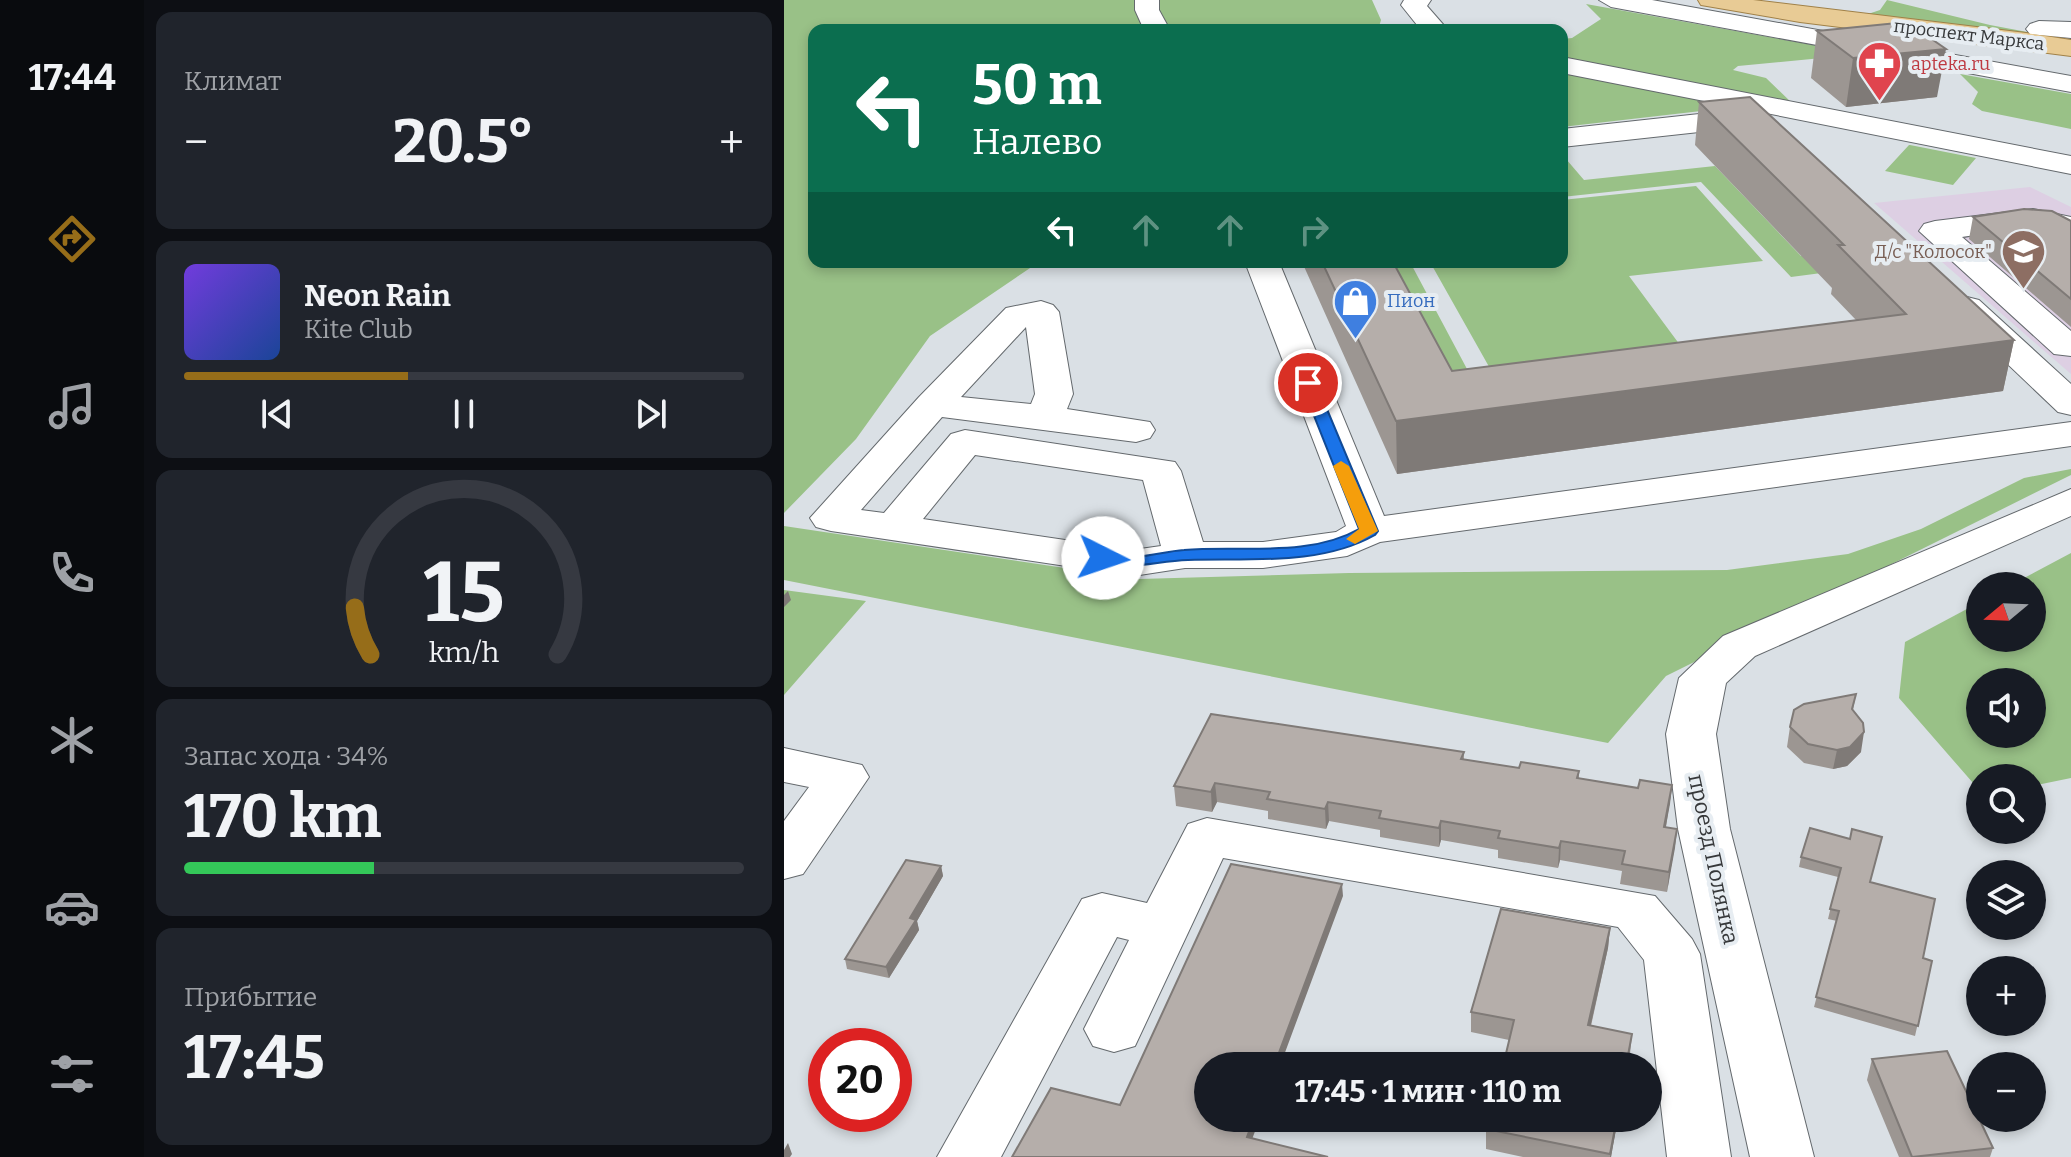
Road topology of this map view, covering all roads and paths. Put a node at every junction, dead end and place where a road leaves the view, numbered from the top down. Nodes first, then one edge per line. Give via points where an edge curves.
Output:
1 (1147, 0) edge
2 (1419, 0) edge
3 (1611, 0) edge
4 (1710, 0) edge
5 (1870, 0) edge
6 (1934, 4) dead end
7 (1818, 19) junction
8 (1155, 24) edge
9 (1430, 24) edge
10 (2039, 29) joint
11 (2071, 32) edge
12 (2071, 48) edge
13 (1912, 55) junction
14 (2071, 63) edge
15 (1568, 66) edge
16 (2071, 84) edge
17 (1799, 111) junction
18 (1758, 117) junction
19 (1568, 137) edge
20 (1782, 138) edge
21 (2071, 165) edge
22 (2071, 233) edge
23 (1264, 268) edge
24 (1943, 285) edge
25 (2071, 345) edge
26 (2071, 404) edge
27 (932, 405) junction
28 (1044, 417) junction
29 (1136, 430) dead end
30 (2071, 434) edge
31 (2071, 501) edge
32 (894, 528) junction
33 (1369, 531) junction
34 (1185, 555) junction
35 (784, 765) edge
36 (784, 860) edge
37 (1163, 928) junction
38 (1114, 1029) dead end
39 (969, 1157) edge
40 (1699, 1157) edge
41 (1782, 1157) edge

1 - 8 street
2 - 9 street via 1413,5
3 - 13 street
4 - 7 main road, проспект Маркса
5 - 7 main road, проспект Маркса via 1857,11
6 - 10 main road, проспект Маркса
7 - 12 main road, проспект Маркса via 1990,34
10 - 11 street
13 - 14 street via 1981,47
13 - 16 street
15 - 17 street
17 - 18 street
17 - 21 street
18 - 19 street
18 - 20 street
22 - 25 street via 2056,221 2033,219 1935,231
23 - 33 street
24 - 26 street
27 - 28 street
27 - 28 street via 1018,315 1041,312 1054,394
27 - 32 street via 831,518
28 - 29 street
30 - 33 street
31 - 41 street, проезд Полянка via 1739,646 1703,678 1691,734 1704,829
32 - 34 street via 1133,563
32 - 34 street via 965,442 1161,471
33 - 34 street via 1347,543 1277,553
35 - 36 street via 844,777
37 - 38 street
37 - 39 street via 1102,913
37 - 40 street via 1207,837 1635,910 1672,954

